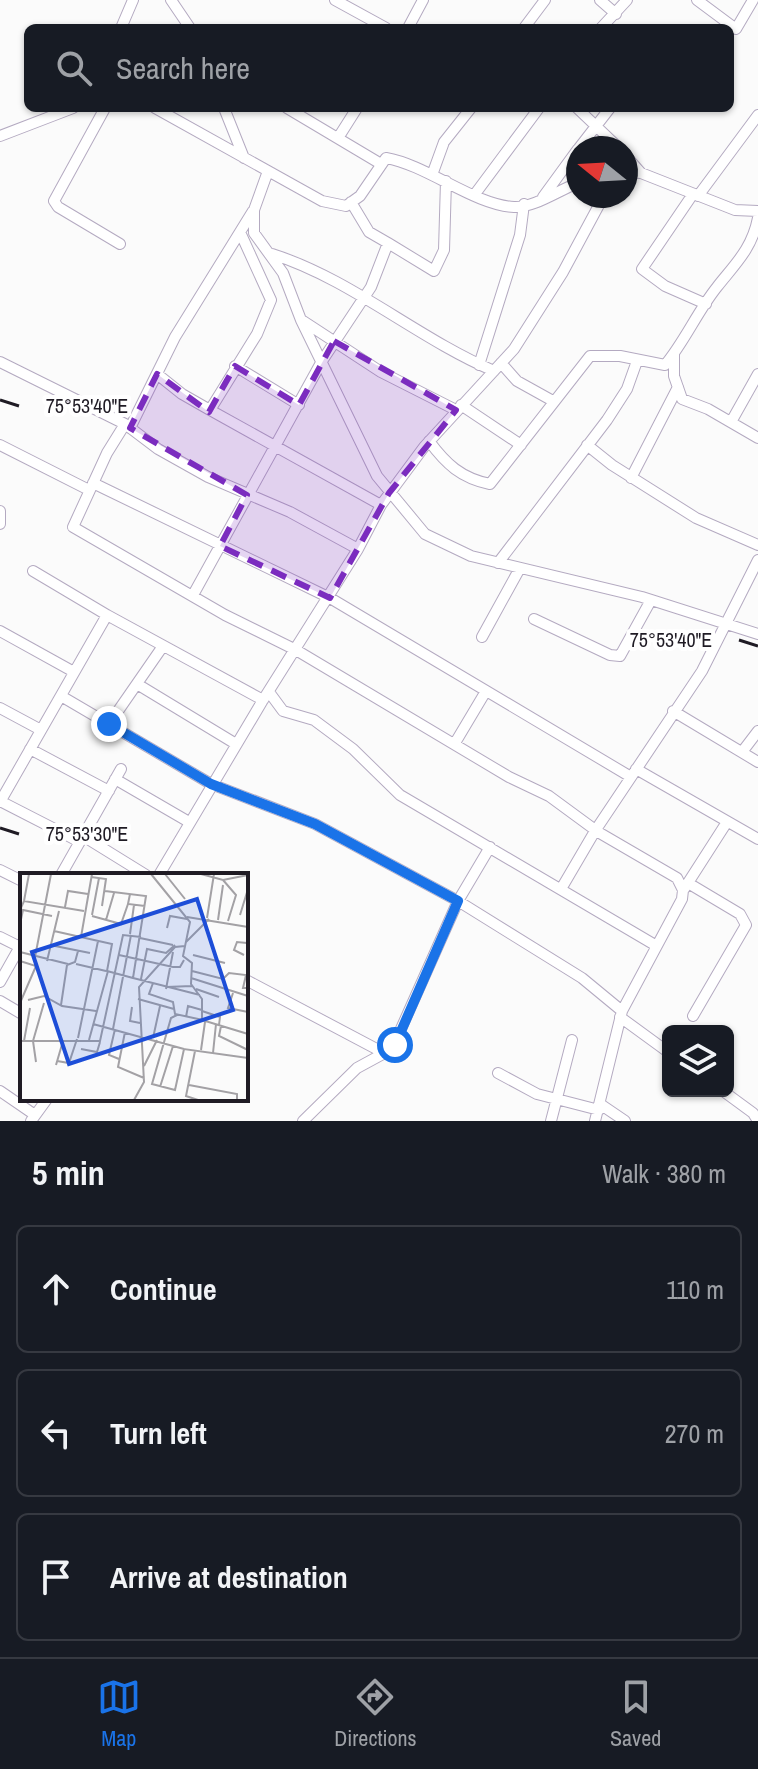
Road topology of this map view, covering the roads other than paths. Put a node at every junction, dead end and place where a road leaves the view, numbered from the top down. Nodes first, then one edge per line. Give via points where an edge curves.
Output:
1 (133, 0) edge
2 (171, 0) edge
3 (335, 0) edge
4 (423, 0) edge
5 (545, 0) edge
6 (600, 0) edge
7 (627, 0) edge
8 (697, 0) edge
9 (753, 0) edge
10 (616, 14) junction
11 (123, 24) edge
12 (187, 24) edge
13 (379, 24) edge
14 (410, 24) edge
15 (527, 24) edge
16 (605, 24) edge
17 (729, 24) edge
18 (734, 28) edge
19 (63, 112) edge
20 (103, 112) edge
21 (162, 112) edge
22 (226, 112) edge
23 (294, 112) edge
24 (354, 112) edge
25 (468, 112) edge
26 (536, 112) edge
27 (582, 112) edge
28 (607, 112) edge
29 (758, 115) edge
30 (597, 124) junction
31 (0, 136) edge
32 (588, 136) edge
33 (608, 136) edge
34 (338, 138) junction
35 (244, 158) junction
36 (381, 164) junction
37 (566, 165) edge
38 (638, 170) edge
39 (268, 171) junction
40 (638, 173) edge
41 (641, 173) junction
42 (432, 175) junction
43 (446, 181) junction
44 (566, 188) edge
45 (475, 194) junction
46 (695, 195) junction
47 (541, 199) junction
48 (351, 202) junction
49 (524, 204) junction
50 (597, 208) edge
51 (254, 210) junction
52 (758, 211) edge
53 (758, 218) edge
54 (240, 232) junction
55 (388, 243) junction
56 (120, 244) dead end
57 (754, 248) edge
58 (272, 254) junction
59 (364, 299) junction
60 (706, 304) junction
61 (301, 320) junction
62 (334, 341) junction
63 (674, 354) junction
64 (322, 361) junction
65 (637, 361) junction
66 (0, 362) edge
67 (479, 365) junction
68 (235, 366) junction
69 (497, 367) junction
70 (157, 374) junction
71 (758, 374) edge
72 (678, 387) junction
73 (553, 401) junction
74 (299, 405) junction
75 (458, 408) junction
76 (210, 410) junction
77 (731, 422) junction
78 (128, 426) junction
79 (758, 438) edge
80 (429, 441) junction
81 (0, 445) edge
82 (521, 445) junction
83 (587, 445) junction
84 (276, 448) junction
85 (631, 478) junction
86 (91, 486) junction
87 (389, 493) junction
88 (247, 494) junction
89 (381, 505) junction
90 (0, 511) edge
91 (0, 524) edge
92 (758, 545) edge
93 (220, 546) junction
94 (358, 549) junction
95 (758, 560) edge
96 (498, 563) junction
97 (520, 568) junction
98 (33, 571) dead end
99 (193, 595) junction
100 (330, 598) junction
101 (651, 600) junction
102 (107, 615) junction
103 (534, 619) dead end
104 (723, 624) junction
105 (0, 631) edge
106 (758, 634) edge
107 (482, 637) dead end
108 (163, 646) junction
109 (296, 650) junction
110 (74, 672) junction
111 (137, 684) junction
112 (486, 691) junction
113 (61, 696) junction
114 (266, 696) junction
115 (0, 708) edge
116 (673, 711) junction
117 (109, 724) junction
118 (41, 730) junction
119 (758, 731) edge
120 (455, 743) junction
121 (236, 744) junction
122 (30, 749) junction
123 (742, 752) junction
124 (758, 762) edge
125 (634, 773) junction
126 (211, 784) junction
127 (109, 791) junction
128 (1, 796) edge
129 (189, 822) junction
130 (727, 822) junction
131 (595, 831) junction
132 (81, 839) junction
133 (758, 839) edge
134 (490, 847) junction
135 (0, 870) edge
136 (62, 873) edge
137 (142, 873) edge
138 (160, 873) edge
139 (20, 880) edge
140 (686, 887) junction
141 (561, 889) junction
142 (458, 901) junction
143 (0, 937) edge
144 (20, 945) edge
145 (655, 945) junction
146 (20, 947) edge
147 (248, 981) edge
148 (0, 982) edge
149 (0, 1001) edge
150 (20, 1013) edge
151 (621, 1014) junction
152 (693, 1016) dead end
153 (572, 1040) dead end
154 (662, 1047) edge
155 (386, 1054) junction
156 (498, 1073) dead end
157 (0, 1091) edge
158 (731, 1097) edge
159 (559, 1099) junction
160 (46, 1101) edge
161 (598, 1112) edge
162 (33, 1118) edge
163 (303, 1121) edge
164 (551, 1121) edge
165 (625, 1121) edge
166 (758, 1121) edge

1 - 11 street
2 - 12 street
3 - 13 street
4 - 14 street
5 - 15 street
6 - 10 street
7 - 10 street
8 - 17 street
9 - 18 street
10 - 16 street
19 - 31 street
20 - 56 street via 54,201
21 - 35 street
22 - 35 street
23 - 34 street
24 - 34 street
25 - 42 street via 444,142
26 - 45 street
27 - 30 street
28 - 30 street
29 - 46 street
30 - 32 street
30 - 33 street
34 - 36 street
35 - 39 street
36 - 42 street via 386,158 408,161
36 - 48 street
37 - 47 street
38 - 41 street
39 - 48 street via 322,201 346,206
39 - 51 street
40 - 41 street
41 - 46 street
42 - 43 street
43 - 45 street
43 - 55 street via 444,250 434,271
44 - 47 street
45 - 49 street via 514,208
46 - 52 street via 735,210
46 - 60 street via 642,269
47 - 49 street
48 - 55 street via 369,232
49 - 67 street via 520,235
50 - 69 street via 563,272
51 - 54 street
51 - 58 street via 254,233
53 - 57 street
54 - 68 street via 271,300
54 - 70 street
55 - 59 street
57 - 60 street
58 - 59 street via 299,262
58 - 61 street
59 - 62 street
59 - 67 street
60 - 63 street
61 - 62 street
61 - 64 street
62 - 64 street
62 - 75 street via 381,372
63 - 65 street via 665,365
63 - 72 street
64 - 74 street
64 - 87 street
65 - 73 street via 590,356
65 - 83 street via 627,389
66 - 78 street
67 - 69 street
68 - 74 street
68 - 76 street
69 - 73 street
69 - 75 street
70 - 76 street
70 - 78 street
71 - 77 street
72 - 77 street via 682,399
72 - 85 street
73 - 82 street
74 - 84 street
75 - 80 street
75 - 82 street
76 - 84 street
77 - 79 street
78 - 86 street
78 - 88 street via 208,477
80 - 82 street via 447,465 490,484
80 - 87 street
81 - 86 street
83 - 85 street
83 - 96 street
84 - 88 street
84 - 89 street
85 - 92 street via 696,518
86 - 93 street
86 - 99 street via 73,527
87 - 89 street
87 - 96 street via 425,534
88 - 93 street
88 - 94 street
89 - 94 street
90 - 91 street
93 - 99 street
93 - 100 street
94 - 100 street
95 - 104 street
96 - 97 street
97 - 101 street
97 - 107 street
98 - 102 street
99 - 109 street
100 - 109 street
100 - 112 street
101 - 103 street via 620,656
101 - 104 street
102 - 108 street
102 - 110 street
104 - 106 street
104 - 116 street via 702,671
105 - 110 street
108 - 111 street
108 - 114 street
109 - 114 street
109 - 120 street
110 - 113 street
111 - 117 street
111 - 121 street
112 - 120 street
112 - 125 street
113 - 117 street
113 - 118 street
114 - 121 street
114 - 134 street via 283,711 314,720 400,795
115 - 118 street
116 - 123 street
116 - 125 street
117 - 126 street
118 - 122 street
119 - 123 street
120 - 131 street via 549,796
121 - 126 street
122 - 127 street
122 - 128 street
123 - 124 street
125 - 130 street
125 - 131 street
126 - 129 street
126 - 142 street via 315,824
127 - 129 street via 118,774
127 - 132 street
128 - 132 street
129 - 138 street
130 - 133 street
130 - 140 street
131 - 140 street
131 - 141 street
132 - 136 street
132 - 137 street
134 - 141 street
134 - 142 street
135 - 139 street
140 - 145 street
140 - 152 street via 740,914 746,925
141 - 145 street
142 - 151 street via 582,978
142 - 155 street via 398,1040
143 - 144 street
145 - 151 street
146 - 148 street
147 - 155 street
149 - 150 street
151 - 154 street
151 - 161 street
153 - 159 street
155 - 163 street via 357,1068
156 - 159 street via 537,1094
157 - 162 street
158 - 166 street
159 - 161 street
159 - 164 street
160 - 162 street
161 - 165 street

